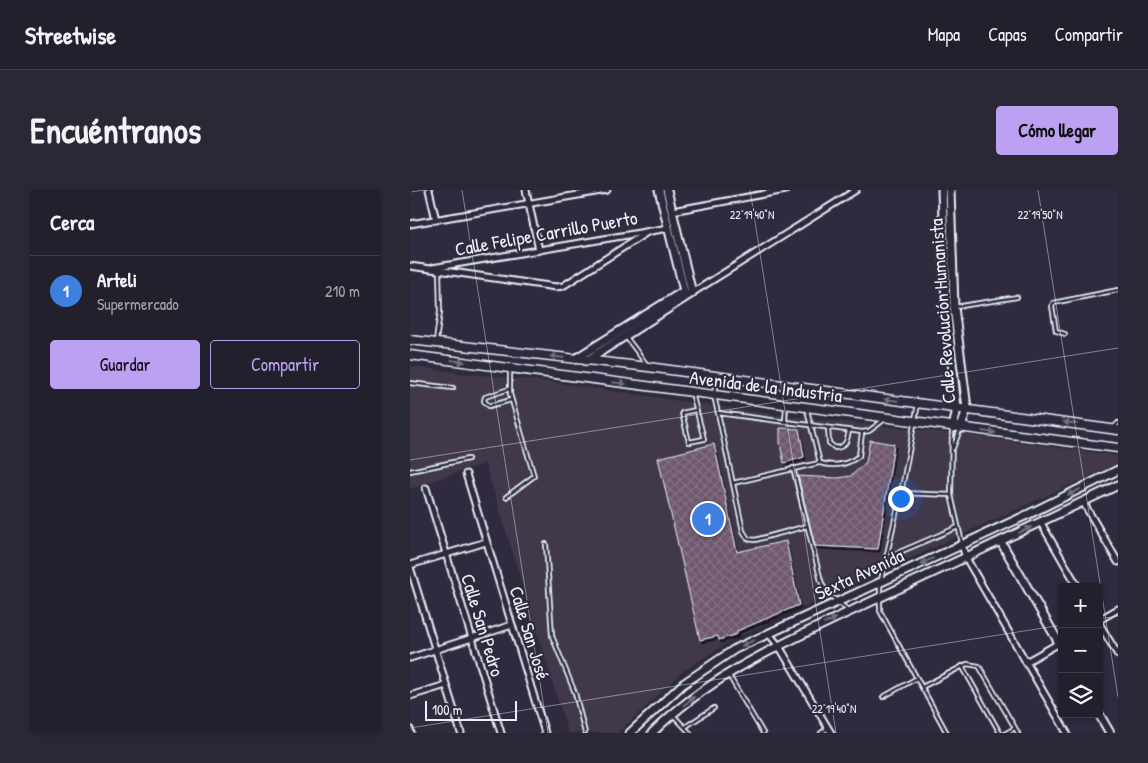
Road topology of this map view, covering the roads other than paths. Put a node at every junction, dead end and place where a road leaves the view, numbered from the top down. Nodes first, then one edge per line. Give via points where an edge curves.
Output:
1 (429, 190) edge
2 (526, 190) edge
3 (607, 190) edge
4 (660, 190) edge
5 (667, 190) edge
6 (786, 190) edge
7 (856, 190) edge
8 (942, 190) edge
9 (950, 190) edge
10 (529, 204) junction
11 (672, 211) junction
12 (436, 220) junction
13 (670, 222) junction
14 (410, 224) edge
15 (650, 231) junction
16 (539, 250) junction
17 (410, 266) edge
18 (428, 269) junction
19 (439, 270) junction
20 (1118, 290) edge
21 (684, 291) junction
22 (692, 294) junction
23 (1017, 297) dead end
24 (946, 308) junction
25 (954, 308) junction
26 (1066, 334) dead end
27 (625, 336) junction
28 (410, 340) edge
29 (436, 343) junction
30 (410, 354) edge
31 (575, 359) junction
32 (585, 361) junction
33 (648, 367) junction
34 (510, 368) junction
35 (716, 378) junction
36 (410, 383) edge
37 (453, 388) dead end
38 (509, 389) junction
39 (692, 393) junction
40 (714, 396) junction
41 (511, 400) junction
42 (918, 403) junction
43 (786, 406) junction
44 (807, 408) junction
45 (957, 408) junction
46 (967, 408) junction
47 (696, 410) junction
48 (718, 413) junction
49 (886, 418) junction
50 (785, 421) junction
51 (915, 422) junction
52 (810, 425) junction
53 (1116, 427) edge
54 (828, 428) junction
55 (957, 428) junction
56 (849, 430) junction
57 (862, 432) junction
58 (1118, 448) edge
59 (952, 451) junction
60 (468, 459) dead end
61 (820, 463) junction
62 (793, 468) junction
63 (1118, 470) edge
64 (410, 471) edge
65 (466, 474) dead end
66 (733, 483) junction
67 (1118, 485) edge
68 (426, 488) dead end
69 (901, 493) junction
70 (951, 495) junction
71 (506, 497) dead end
72 (1083, 502) junction
73 (1041, 523) junction
74 (808, 526) junction
75 (958, 527) junction
76 (486, 542) junction
77 (1001, 542) junction
78 (546, 544) dead end
79 (962, 545) junction
80 (446, 554) junction
81 (887, 557) junction
82 (966, 558) junction
83 (1118, 562) edge
84 (410, 566) edge
85 (880, 582) junction
86 (1076, 583) edge
87 (878, 598) junction
88 (837, 602) junction
89 (1118, 609) edge
90 (850, 612) junction
91 (1103, 618) edge
92 (512, 625) junction
93 (1103, 628) edge
94 (769, 634) junction
95 (472, 638) junction
96 (1058, 639) edge
97 (779, 646) junction
98 (1058, 646) edge
99 (436, 650) junction
100 (1118, 655) edge
101 (410, 658) edge
102 (1026, 662) junction
103 (962, 666) junction
104 (728, 673) junction
105 (917, 678) junction
106 (446, 685) junction
107 (922, 687) junction
108 (410, 696) edge
109 (883, 696) dead end
110 (714, 708) dead end
111 (673, 715) junction
112 (1101, 718) edge
113 (685, 727) junction
114 (1015, 728) junction
115 (410, 729) edge
116 (829, 731) edge
117 (633, 732) edge
118 (411, 733) edge
119 (461, 733) edge
120 (501, 733) edge
121 (545, 733) edge
122 (585, 733) edge
123 (652, 733) edge
124 (690, 733) edge
125 (763, 733) edge
126 (821, 733) edge
127 (947, 733) edge
128 (1000, 733) edge
129 (1006, 733) edge
130 (1018, 733) edge
131 (1067, 733) edge
132 (1110, 733) edge

1 - 12 street
2 - 10 street
3 - 10 street
4 - 13 main road
5 - 11 main road
6 - 11 street
7 - 22 street
8 - 24 main road, Calle Revolución Humanista
9 - 25 main road, Calle Revolución Humanista
10 - 12 street
10 - 16 street
11 - 13 main road
12 - 14 street
13 - 15 street, Calle Felipe Carrillo Puerto
13 - 21 main road
13 - 22 main road
15 - 16 street, Calle Felipe Carrillo Puerto
15 - 19 street, Calle Felipe Carrillo Puerto via 563,286
16 - 18 street, Calle Felipe Carrillo Puerto
17 - 18 street, Calle Felipe Carrillo Puerto
18 - 19 street, Calle Felipe Carrillo Puerto
19 - 29 lane via 440,312
20 - 26 lane via 1054,303 1056,332
21 - 22 street
21 - 31 main road
22 - 27 main road
23 - 25 lane
24 - 25 lane
24 - 45 main road, Calle Revolución Humanista
25 - 46 main road, Calle Revolución Humanista
27 - 32 main road
27 - 33 lane
28 - 29 main road, Avenida de la Industria
31 -> 29 main road, Avenida de la Industria
30 -> 34 main road, Avenida de la Industria
31 - 32 main road, Avenida de la Industria
32 - 33 main road, Avenida de la Industria
33 - 35 main road, Avenida de la Industria
34 - 38 lane
34 -> 39 main road, Avenida de la Industria
35 - 40 lane
42 -> 35 main road, Avenida de la Industria
36 - 37 lane
38 - 41 lane
38 - 41 lane via 485,397 484,401 489,406
39 - 40 main road, Avenida de la Industria
39 - 47 lane
40 - 43 main road, Avenida de la Industria
40 - 48 lane
41 - 71 lane via 534,476
42 - 45 main road, Avenida de la Industria
42 - 51 lane
43 - 44 main road, Avenida de la Industria
43 - 50 lane
44 - 49 main road, Avenida de la Industria
44 - 52 lane
45 - 46 main road, Avenida de la Industria
45 - 55 main road, Calle Revolución Humanista
53 -> 46 main road, Avenida de la Industria
46 - 55 main road, Calle Revolución Humanista
47 - 47 lane via 682,413 689,442 704,439
48 - 50 lane
48 - 66 lane
49 - 51 main road, Avenida de la Industria
49 - 57 lane
50 - 52 lane
51 - 55 main road, Avenida de la Industria
51 - 69 lane
52 - 54 lane
52 - 61 lane
54 - 56 lane
54 - 56 lane via 829,443 835,448 846,444
55 -> 58 main road, Avenida de la Industria
55 - 59 lane
55 - 59 lane
56 - 57 lane
57 - 61 lane via 859,456 850,463
59 - 70 lane
60 - 64 lane
61 - 62 lane
62 - 66 lane
62 - 74 lane
63 -> 79 main road, Sexta Avenida
65 - 76 street, Calle San José
66 - 74 lane via 743,531 748,539 756,540
67 - 72 main road, Sexta Avenida
68 - 80 street, Calle San Pedro
69 - 70 lane
69 - 81 lane
70 - 75 lane
72 - 73 main road, Sexta Avenida
72 - 83 street
77 -> 73 main road, Sexta Avenida
73 - 86 street
74 - 88 lane via 821,581 826,592
75 - 79 lane
75 - 81 lane
76 - 80 street
76 - 92 street, Calle San José
77 - 82 main road, Sexta Avenida
77 - 96 main road
78 - 122 lane via 552,636 575,693
79 - 82 street
79 -> 85 main road, Sexta Avenida
80 - 84 street
80 - 95 street, Calle San Pedro
81 - 85 lane
82 - 87 main road, Sexta Avenida
82 - 102 street
84 - 99 street
85 - 87 lane
85 - 88 main road, Sexta Avenida
87 - 90 main road, Sexta Avenida
87 - 105 lane via 880,611
88 - 90 lane
88 - 94 main road, Sexta Avenida
89 - 91 street
97 -> 90 main road, Sexta Avenida
92 - 95 street
92 - 121 street, Calle San José
93 - 100 street
94 - 97 street
94 -> 117 main road, Sexta Avenida via 735,649 683,684
95 - 99 street
95 - 120 street, Calle San Pedro
97 - 104 main road, Sexta Avenida
97 - 116 street
98 - 102 street
99 - 101 street
99 - 106 street
102 - 131 street
103 - 107 lane
103 - 114 lane via 972,663 979,666
103 - 128 lane
111 -> 104 main road, Sexta Avenida
104 - 125 lane
105 - 107 lane
105 - 109 lane
106 - 108 street
106 - 119 street
107 - 127 lane
110 - 113 lane
111 - 113 lane
111 - 123 main road, Sexta Avenida
112 - 132 main road
113 - 124 lane
114 - 129 lane
114 - 130 lane
115 - 118 street
116 - 126 lane

